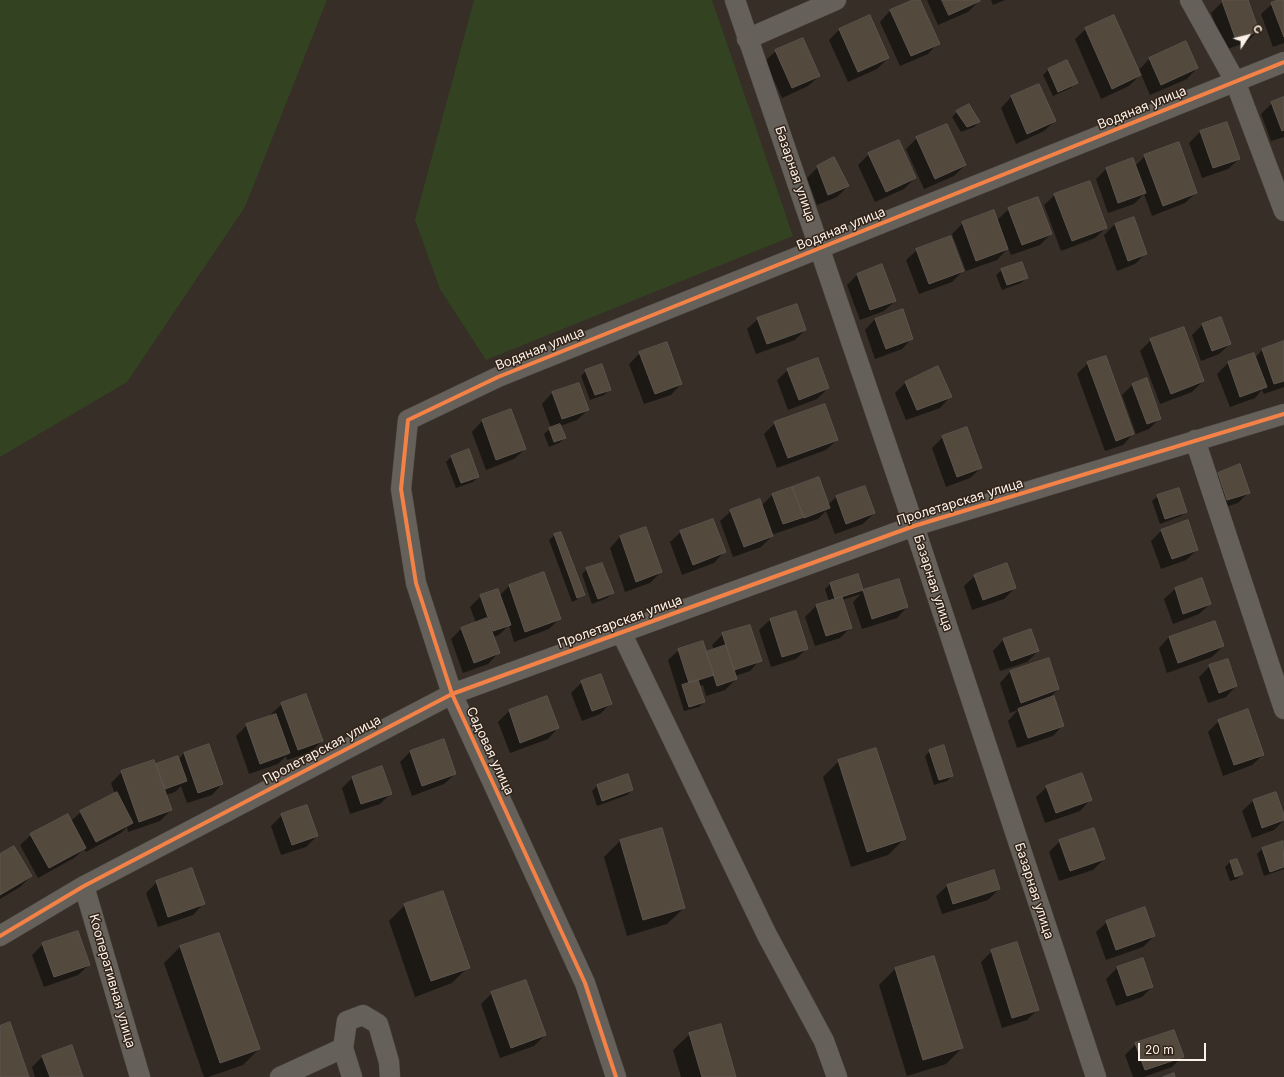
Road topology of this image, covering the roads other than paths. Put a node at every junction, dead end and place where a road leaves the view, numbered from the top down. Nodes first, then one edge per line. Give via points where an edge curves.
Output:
1 (735, 0) edge
2 (836, 0) edge
3 (1190, 0) edge
4 (747, 39) junction
5 (1284, 62) edge
6 (1235, 81) junction
7 (1284, 211) edge
8 (821, 248) junction
9 (1284, 414) edge
10 (408, 420) joint
11 (1195, 440) junction
12 (914, 526) junction
13 (621, 632) junction
14 (452, 694) junction
15 (1284, 709) edge
16 (84, 886) junction
17 (0, 936) edge
18 (344, 1048) junction
19 (140, 1077) edge
20 (280, 1077) edge
21 (352, 1077) edge
22 (390, 1077) edge
23 (616, 1077) edge
24 (837, 1077) edge
25 (1096, 1077) edge

1 - 4 street, Базарная улица
2 - 4 street
3 - 6 street
4 - 8 street, Базарная улица
5 - 6 street, Водяная улица
6 - 7 street
6 - 8 street, Водяная улица
8 - 10 street, Водяная улица via 498,377
8 - 12 street, Базарная улица
9 - 11 street, Пролетарская улица
10 - 14 street, Садовая улица via 401,489 416,583
11 - 12 street, Пролетарская улица
11 - 15 street
12 - 13 street, Пролетарская улица
12 - 25 street, Базарная улица
13 - 14 street, Пролетарская улица
13 - 24 street via 766,934 824,1041
14 - 16 street, Пролетарская улица
14 - 23 street, Садовая улица via 585,983
16 - 17 street, Пролетарская улица
16 - 19 street, Кооперативная улица
18 - 20 street
18 - 21 street
18 - 22 street via 347,1021 364,1015 378,1024 389,1062

